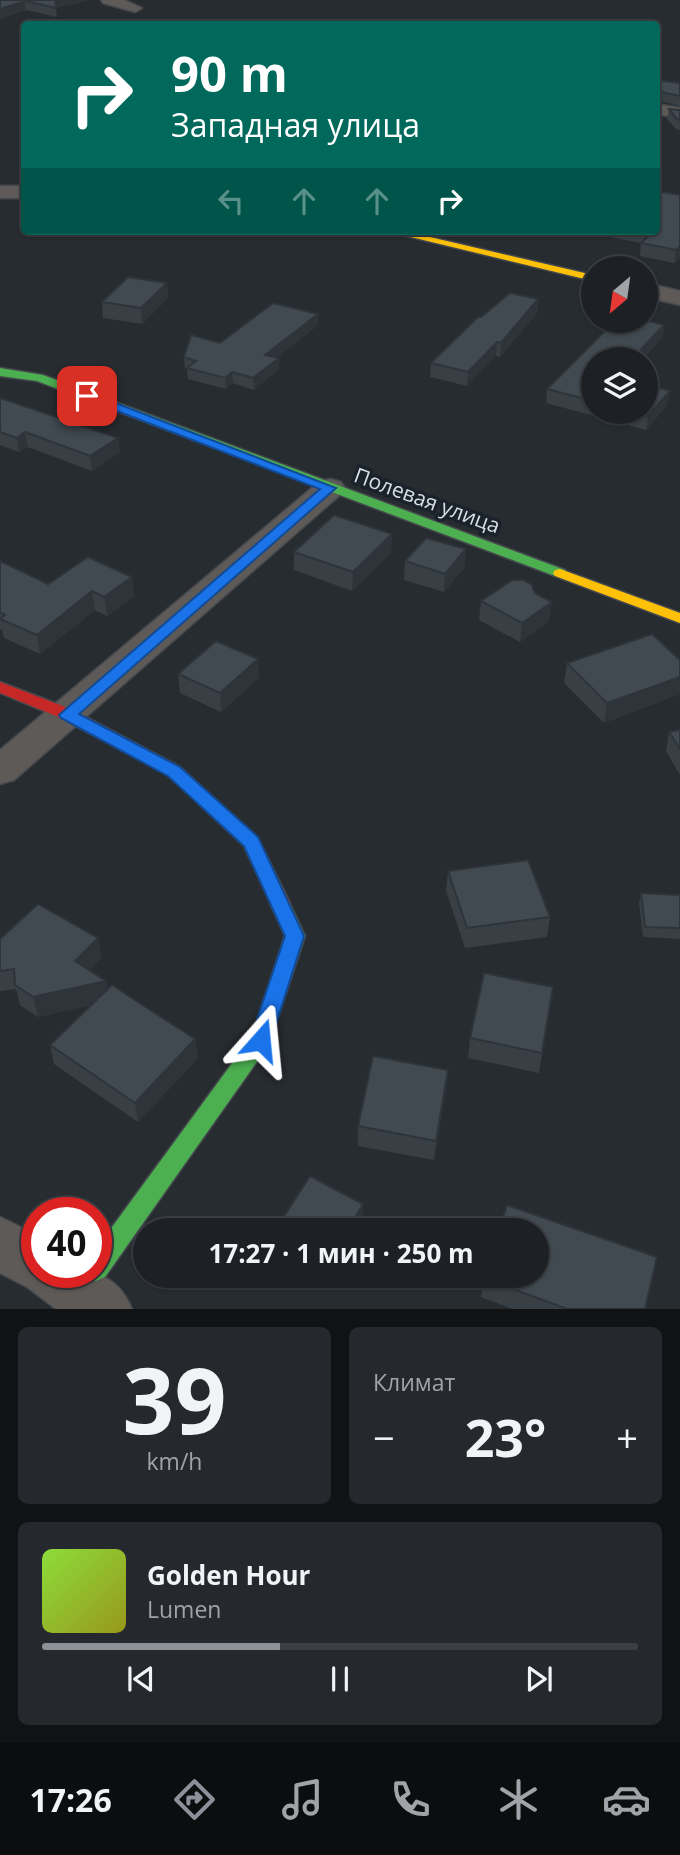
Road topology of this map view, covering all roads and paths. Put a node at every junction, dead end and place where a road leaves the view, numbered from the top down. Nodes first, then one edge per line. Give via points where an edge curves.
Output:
1 (108, 0) edge
2 (135, 8) dead end
3 (660, 110) edge
4 (680, 113) edge
5 (21, 191) edge
6 (0, 192) edge
7 (408, 235) edge
8 (581, 275) edge
9 (658, 293) edge
10 (680, 298) edge
11 (0, 372) edge
12 (330, 488) junction
13 (680, 618) edge
14 (0, 687) edge
15 (67, 715) junction
16 (0, 771) edge
17 (112, 1235) edge
18 (0, 1243) edge
19 (21, 1254) edge

1 - 2 street
3 - 4 street
5 - 6 street
7 - 8 street
9 - 10 street
11 - 12 street, Полевая улица via 39,377
12 - 13 street, Полевая улица
12 - 15 street
14 - 15 street
15 - 16 street
15 - 17 street via 174,771 251,842 295,936 261,1040
18 - 19 street

